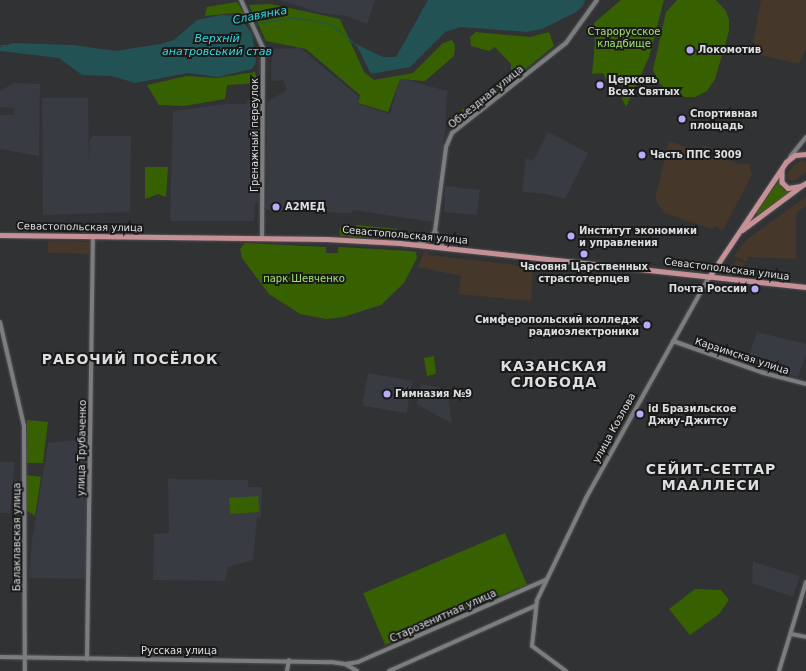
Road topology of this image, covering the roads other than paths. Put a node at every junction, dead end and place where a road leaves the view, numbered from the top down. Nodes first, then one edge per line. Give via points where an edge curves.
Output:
1 (241, 0) edge
2 (597, 0) edge
3 (806, 137) edge
4 (806, 154) edge
5 (790, 158) junction
6 (783, 166) junction
7 (806, 183) edge
8 (801, 186) junction
9 (752, 213) junction
10 (759, 218) junction
11 (436, 231) junction
12 (741, 231) junction
13 (0, 235) edge
14 (93, 236) junction
15 (262, 238) junction
16 (416, 245) junction
17 (443, 247) junction
18 (709, 277) junction
19 (806, 288) edge
20 (0, 322) edge
21 (673, 341) junction
22 (806, 384) edge
23 (546, 579) junction
24 (806, 582) edge
25 (532, 586) junction
26 (540, 595) junction
27 (535, 606) junction
28 (791, 634) junction
29 (806, 637) edge
30 (0, 657) edge
31 (24, 658) junction
32 (87, 659) junction
33 (289, 660) junction
34 (358, 662) junction
35 (345, 664) junction
36 (25, 671) edge
37 (287, 671) edge
38 (356, 671) edge
39 (389, 671) edge
40 (566, 671) edge
41 (779, 671) edge

1 - 15 main road, Гренажный переулок via 258,32 263,48
2 - 11 main road, Объездная улица via 566,43 449,138
3 - 5 main road
4 - 5 main road
5 - 6 main road, улица Козлова
6 - 8 main road via 781,178 784,185 793,188
6 - 9 main road, улица Козлова
7 - 8 main road, улица Козлова
8 - 10 main road, улица Козлова
9 - 10 main road
9 - 12 main road, улица Козлова
10 - 12 main road, улица Козлова
11 - 16 main road via 428,241
11 - 17 main road
12 - 18 main road, улица Козлова
13 - 14 main road, Севастопольская улица
14 - 15 main road, Севастопольская улица
14 - 32 main road, улица Трубаченко
15 - 16 main road, Севастопольская улица via 336,239
16 - 17 main road, Севастопольская улица
17 - 18 main road, Севастопольская улица
18 - 19 main road, Севастопольская улица
18 - 21 main road, улица Козлова
20 - 31 main road, Балаклавская улица via 24,426
21 - 22 main road, Караимская улица via 764,373
21 - 23 main road, улица Козлова via 586,498
23 - 25 main road, Старозенитная улица
23 - 26 main road, улица Козлова
24 - 28 main road
25 - 26 main road via 538,589
25 - 34 main road, Старозенитная улица
26 - 27 main road, улица Козлова
27 - 39 main road
27 - 40 main road, улица Козлова via 532,646
28 - 29 main road
28 - 41 main road
30 - 31 main road, Русская улица
31 - 32 main road, Русская улица
31 - 36 main road, Балаклавская улица
32 - 33 main road, Русская улица
33 - 35 main road, Русская улица
33 - 37 main road
34 - 35 main road, Старозенитная улица
34 - 38 main road via 355,665
35 - 38 main road, Русская улица

